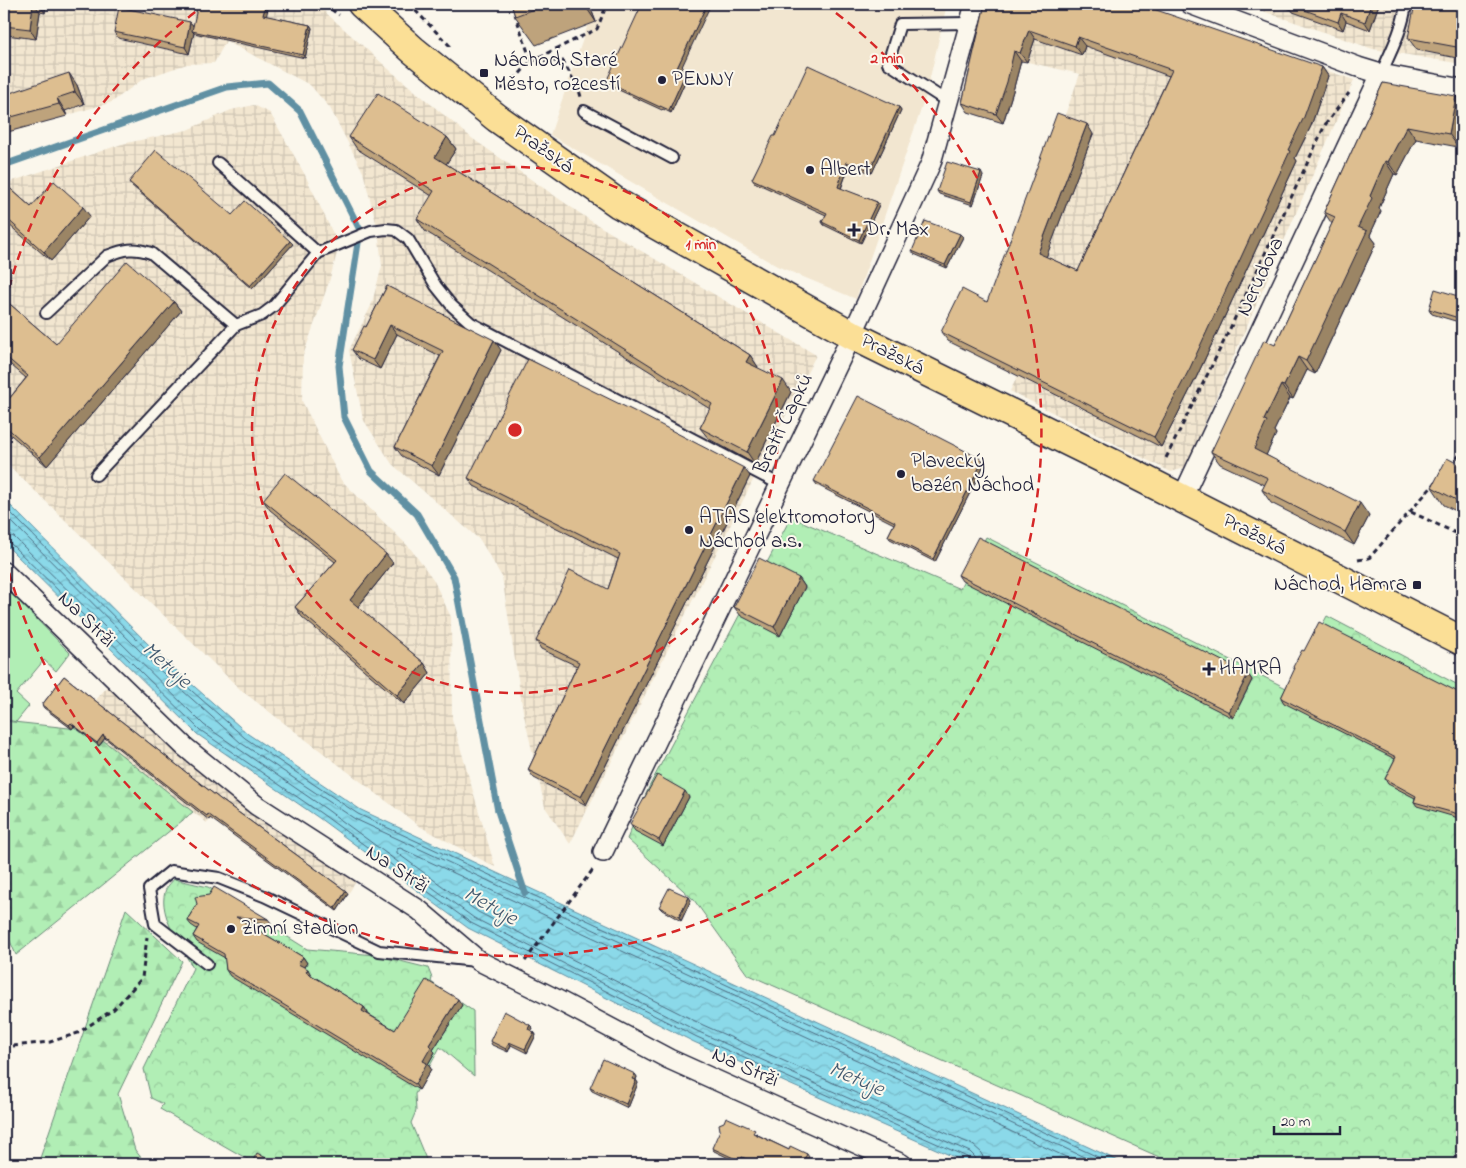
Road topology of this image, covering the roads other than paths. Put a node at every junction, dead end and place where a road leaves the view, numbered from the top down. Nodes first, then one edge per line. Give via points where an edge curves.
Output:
1 (362, 4) edge
2 (974, 4) edge
3 (1190, 4) edge
4 (1406, 4) edge
5 (970, 23) junction
6 (1381, 74) junction
7 (1462, 89) edge
8 (948, 102) junction
9 (584, 111) road end
10 (672, 158) dead end
11 (218, 163) dead end
12 (323, 250) junction
13 (46, 313) dead end
14 (236, 325) junction
15 (852, 335) junction
16 (96, 475) dead end
17 (779, 484) junction
18 (1182, 498) junction
19 (4, 572) edge
20 (1462, 641) edge
21 (603, 852) dead end
22 (479, 961) junction
23 (207, 964) dead end
24 (902, 1164) edge

1 - 15 main road, Pražská via 496,118 619,204
2 - 5 street, Bratří Čapků
3 - 6 street
4 - 6 lane via 1405,16
5 - 8 street, Bratří Čapků
5 - 8 lane via 900,24 888,63
6 - 7 street
6 - 18 street, Nerudova
8 - 15 street, Bratří Čapků via 931,163
9 - 10 lane
11 - 12 lane
12 - 14 lane via 274,306 262,315
12 - 17 lane via 371,231 396,230 408,239 452,306 471,323
13 - 14 lane via 107,256 138,248 151,253
14 - 16 lane
15 - 17 street, Bratří Čapků
15 - 18 main road, Pražská
17 - 21 street, Bratří Čapků
18 - 20 main road, Pražská
19 - 22 street, Na Strži via 192,753 256,805 419,910
22 - 23 lane via 379,951 220,878 171,871 149,889 155,924
22 - 24 street, Na Strži via 669,1058

